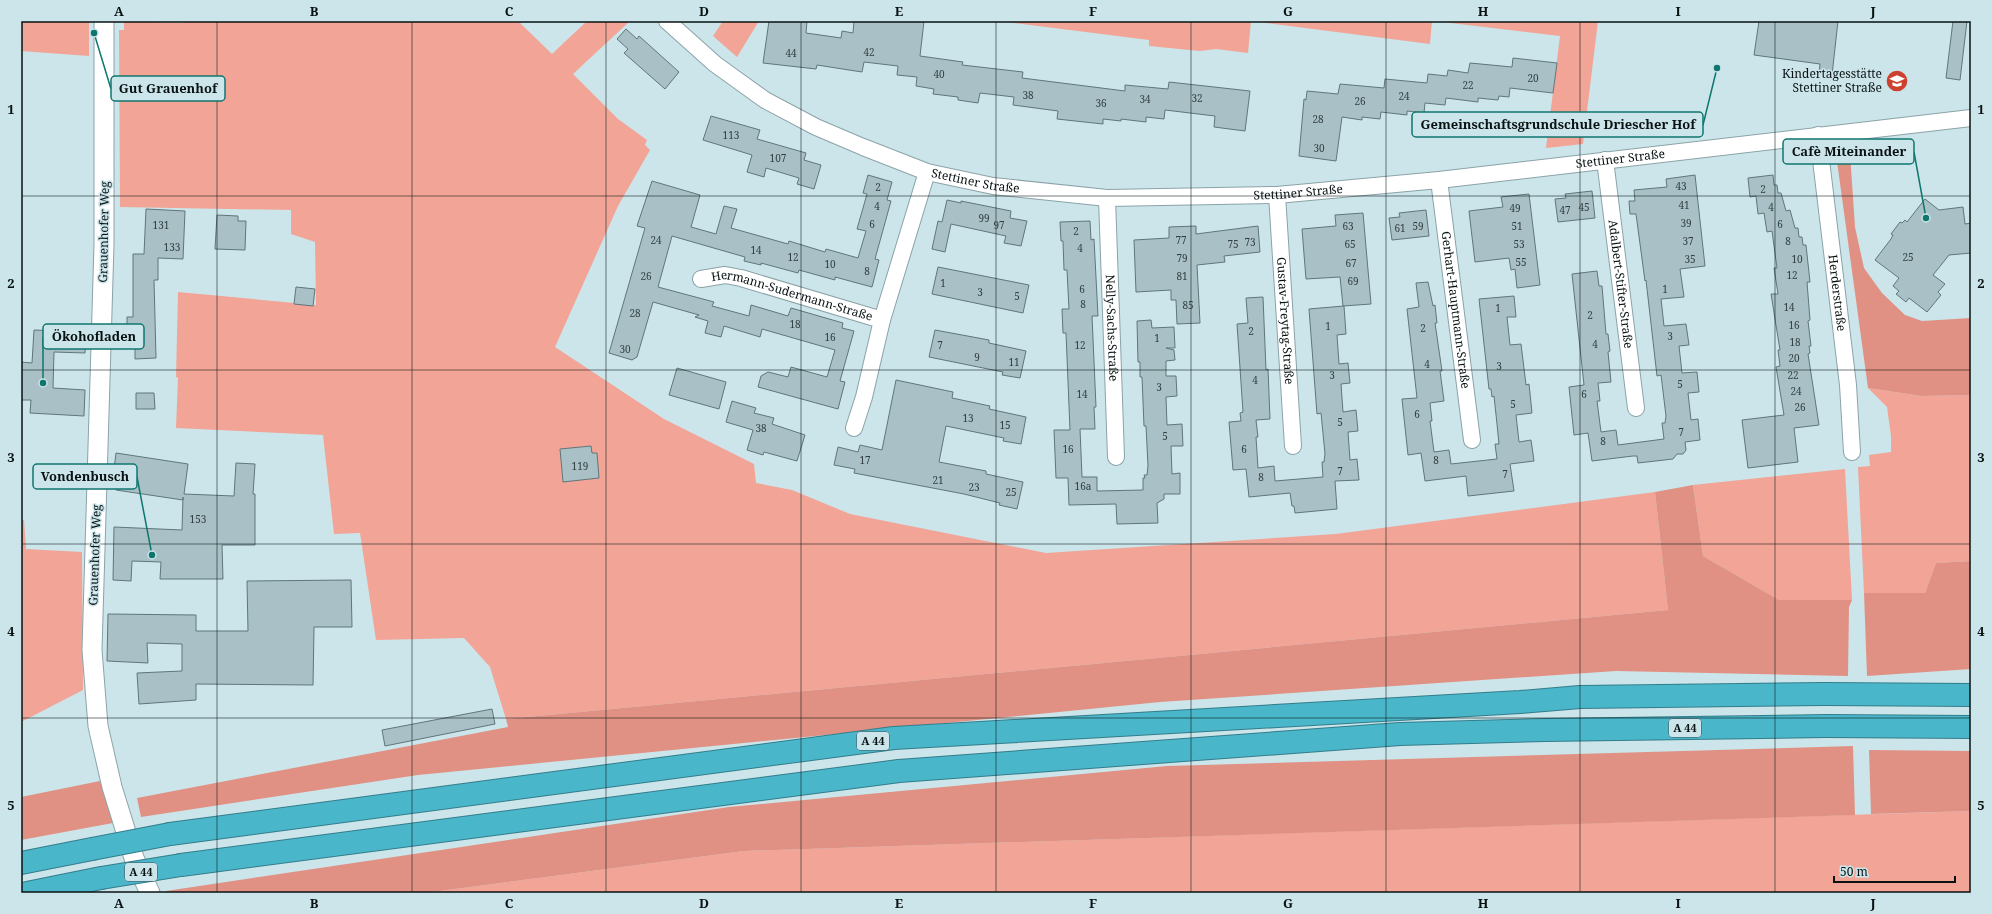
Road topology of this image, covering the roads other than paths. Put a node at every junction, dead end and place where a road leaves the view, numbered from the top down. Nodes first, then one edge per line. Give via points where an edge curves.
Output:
1 (104, 21) edge
2 (667, 21) edge
3 (1971, 118) edge
4 (1818, 135) junction
5 (1605, 160) junction
6 (927, 172) junction
7 (1440, 180) junction
8 (1277, 195) junction
9 (1107, 198) junction
10 (701, 279) dead end
11 (882, 320) junction
12 (1636, 408) dead end
13 (854, 428) dead end
14 (1472, 440) dead end
15 (1293, 446) dead end
16 (1852, 452) dead end
17 (1116, 457) dead end
18 (1971, 682) edge
19 (1940, 693) junction
20 (1971, 695) edge
21 (1948, 727) junction
22 (1971, 727) edge
23 (1971, 730) edge
24 (21, 863) edge
25 (27, 893) edge
26 (150, 893) edge

1 - 26 street, Grauenhofer Weg via 103,305 92,650 98,726 122,823
2 - 6 street, Stettiner Straße via 715,64 765,100 816,128
3 - 4 street, Stettiner Straße
4 - 5 street, Stettiner Straße
4 - 16 street, Herderstraße via 1848,385
5 - 7 street, Stettiner Straße
5 - 12 street, Adalbert-Stifter-Straße
6 - 9 street, Stettiner Straße via 993,186
6 - 11 street, Hermann-Sudermann-Straße
7 - 8 street, Stettiner Straße
7 - 14 street, Gerhart-Hauptmann-Straße
8 - 9 street, Stettiner Straße
8 - 15 street, Gustav-Freytag-Straße
9 - 17 street, Nelly-Sachs-Straße
10 - 11 street, Hermann-Sudermann-Straße via 725,276 741,278
11 - 13 street, Hermann-Sudermann-Straße
18 - 19 highway
19 - 20 highway, A 44
19 - 24 highway, A 44, bridge via 1580,697 894,738 170,834
21 - 22 highway, A 44
21 - 23 highway
21 - 25 highway, A 44, bridge via 1826,726 1400,734 899,771 181,865

